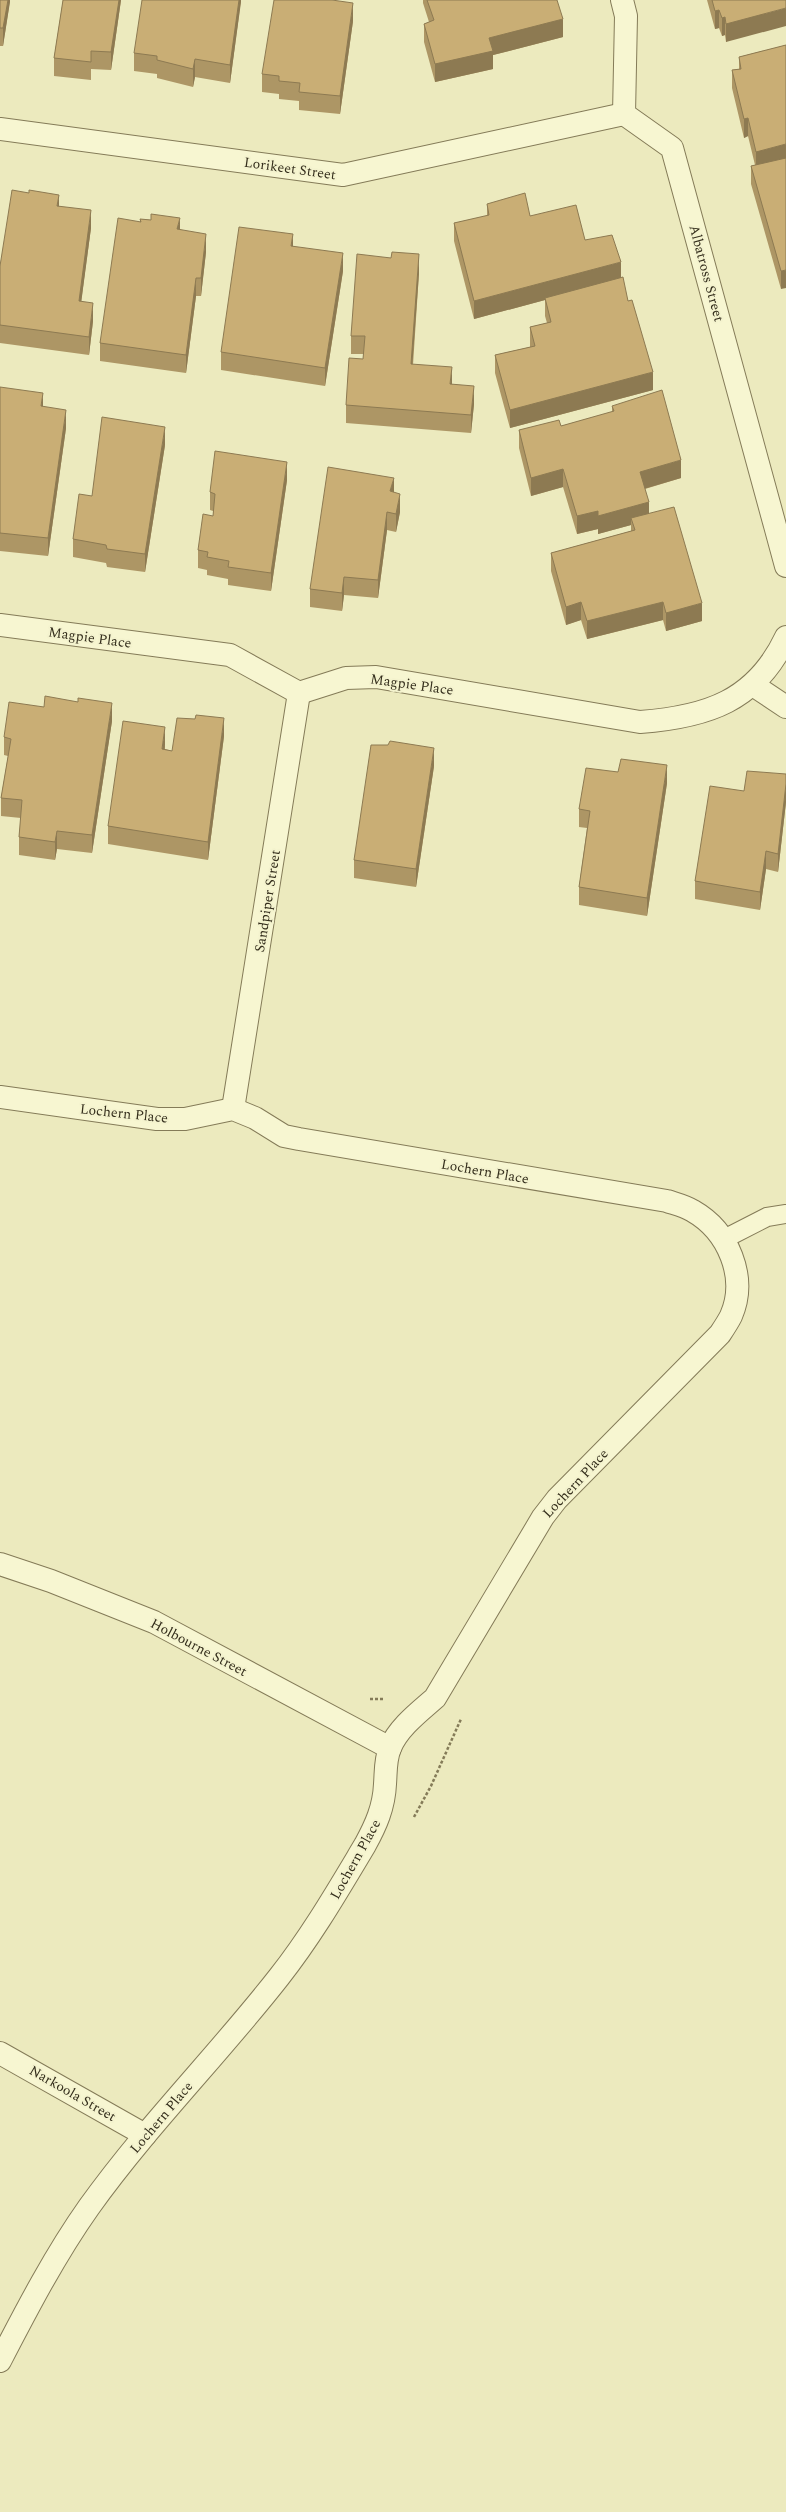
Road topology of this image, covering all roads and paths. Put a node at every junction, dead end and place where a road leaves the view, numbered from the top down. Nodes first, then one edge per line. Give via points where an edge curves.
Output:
1 (622, 0) edge
2 (624, 114) junction
3 (0, 129) edge
4 (786, 566) edge
5 (0, 625) edge
6 (786, 637) edge
7 (753, 685) junction
8 (299, 693) junction
9 (786, 707) edge
10 (0, 1097) edge
11 (234, 1109) junction
12 (786, 1214) edge
13 (724, 1239) junction
14 (0, 1564) edge
15 (388, 1698) dead end
16 (368, 1700) dead end
17 (463, 1714) dead end
18 (390, 1748) junction
19 (413, 1819) dead end
20 (0, 2053) edge
21 (145, 2135) junction
22 (0, 2361) edge

1 - 2 street via 626,16
2 - 3 street, Lorikeet Street via 343,175
2 - 4 street, Albatross Street via 672,148
5 - 8 street, Magpie Place via 230,655
6 - 7 street via 776,658
7 - 8 street, Magpie Place via 714,708 675,720 640,722 376,677 346,678
7 - 9 street
8 - 11 street, Sandpiper Street
10 - 11 street, Lochern Place via 157,1119 185,1119
11 - 13 street, Lochern Place via 255,1118 284,1136 667,1201 692,1210 710,1223
12 - 13 lane via 767,1217
13 - 18 street, Lochern Place via 733,1258 737,1278 732,1316 720,1334 557,1499 543,1518 435,1698 410,1720
14 - 18 street, Holbourne Street via 51,1580 154,1622
15 - 16 path
17 - 19 path via 431,1786
18 - 21 street, Lochern Place via 386,1763 382,1810 375,1828 328,1908 281,1975
20 - 21 street, Narkoola Street
21 - 22 street, Lochern Place via 88,2208 37,2290

